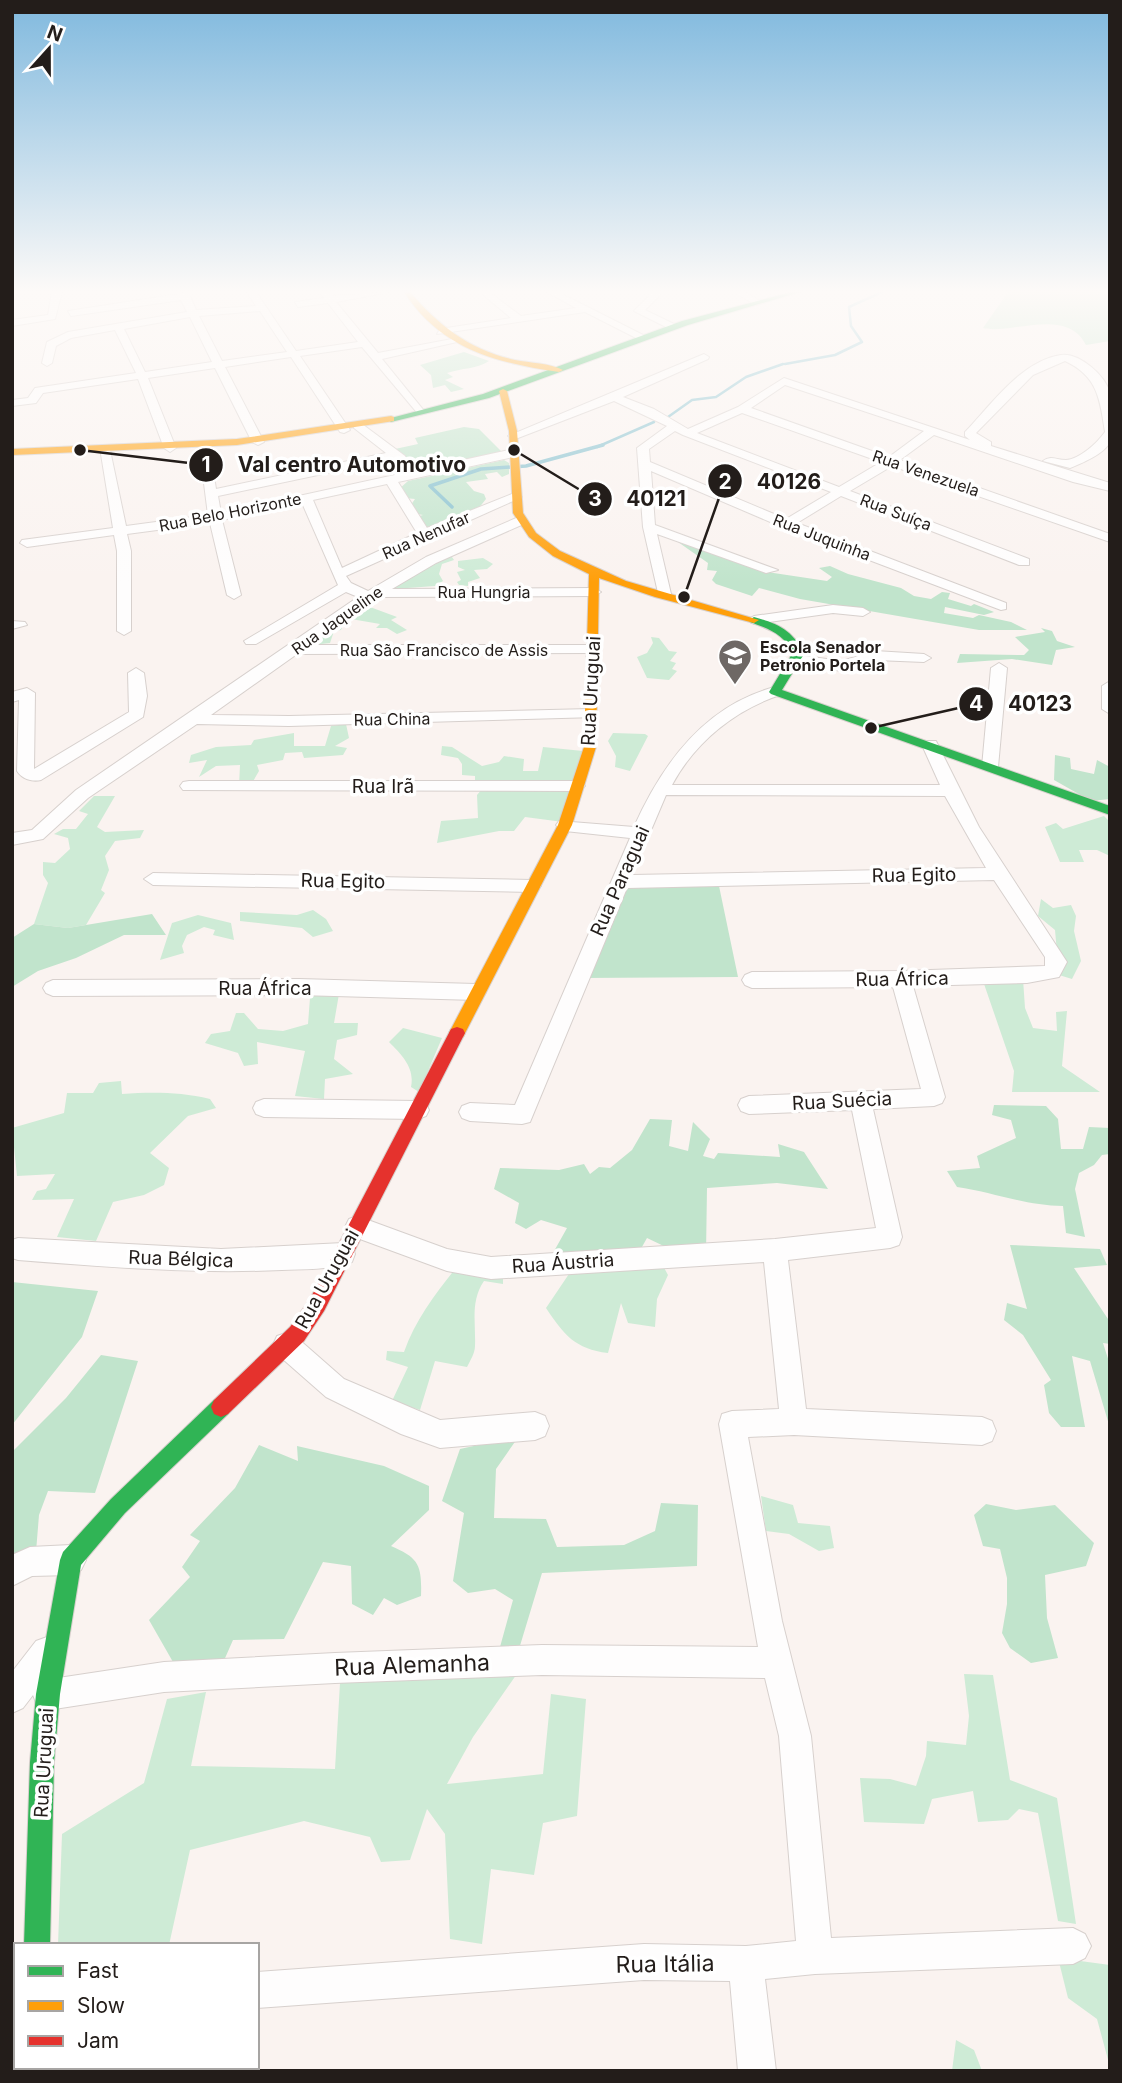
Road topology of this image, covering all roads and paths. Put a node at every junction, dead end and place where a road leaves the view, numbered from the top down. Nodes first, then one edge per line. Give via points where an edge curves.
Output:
1 (45, 389) edge
2 (147, 389) edge
3 (230, 389) edge
4 (322, 389) edge
5 (401, 389) edge
6 (508, 389) edge
7 (632, 389) edge
8 (772, 389) edge
9 (809, 389) edge
10 (1013, 389) edge
11 (503, 391) junction
12 (1108, 391) edge
13 (614, 397) junction
14 (12, 403) edge
15 (742, 409) junction
16 (419, 412) junction
17 (673, 427) junction
18 (351, 428) junction
19 (933, 430) junction
20 (1110, 432) edge
21 (687, 433) junction
22 (514, 436) junction
23 (258, 442) junction
24 (202, 446) junction
25 (170, 448) junction
26 (104, 450) junction
27 (12, 452) edge
28 (396, 455) junction
29 (514, 457) junction
30 (891, 461) junction
31 (644, 464) junction
32 (422, 473) junction
33 (391, 480) junction
34 (1110, 487) edge
35 (841, 491) junction
36 (211, 494) junction
37 (516, 497) junction
38 (306, 498) junction
39 (215, 518) junction
40 (521, 520) junction
41 (787, 524) junction
42 (649, 527) junction
43 (119, 531) junction
44 (424, 534) junction
45 (1110, 538) edge
46 (27, 542) dead end
47 (1024, 562) dead end
48 (771, 570) dead end
49 (594, 572) junction
50 (342, 581) junction
51 (594, 592) junction
52 (664, 594) junction
53 (234, 595) dead end
54 (371, 595) junction
55 (1001, 606) dead end
56 (863, 612) dead end
57 (754, 620) junction
58 (124, 631) dead end
59 (251, 641) dead end
60 (594, 649) junction
61 (293, 650) junction
62 (924, 658) dead end
63 (796, 660) junction
64 (999, 668) dead end
65 (136, 673) dead end
66 (1110, 687) edge
67 (775, 692) junction
68 (20, 695) edge
69 (1110, 709) edge
70 (591, 714) junction
71 (194, 719) junction
72 (147, 729) junction
73 (930, 745) junction
74 (990, 767) junction
75 (189, 786) dead end
76 (576, 786) junction
77 (662, 790) junction
78 (948, 791) junction
79 (1110, 811) edge
80 (565, 825) junction
81 (639, 833) junction
82 (12, 839) edge
83 (998, 874) junction
84 (153, 879) dead end
85 (620, 882) junction
86 (532, 886) junction
87 (901, 979) junction
88 (752, 980) dead end
89 (53, 988) dead end
90 (476, 992) junction
91 (861, 1102) junction
92 (750, 1105) dead end
93 (264, 1108) dead end
94 (418, 1110) junction
95 (470, 1112) dead end
96 (357, 1227) junction
97 (18, 1250) dead end
98 (775, 1250) junction
99 (343, 1254) junction
100 (286, 1345) junction
101 (794, 1422) junction
102 (536, 1426) dead end
103 (982, 1431) dead end
104 (71, 1560) junction
105 (12, 1571) edge
106 (56, 1640) junction
107 (778, 1663) junction
108 (48, 1694) junction
109 (12, 1697) edge
110 (37, 1943) edge
111 (1073, 1946) dead end
112 (815, 1956) junction
113 (746, 1964) junction
114 (259, 1990) edge
115 (757, 2071) edge

1 - 14 street via 32,401
2 - 25 street
3 - 23 street
4 - 18 street
5 - 16 street
6 - 11 main road
7 - 13 street
8 - 15 street
9 - 19 street
10 - 20 street via 970,434 978,441 1065,466 1101,446
11 - 16 main road
11 - 22 main road
12 - 20 street
13 - 17 street, Rua Suíça via 650,411
13 - 22 street
15 - 21 street
15 - 30 street, Rua Venezuela
16 - 18 main road
17 - 21 street, Rua Suíça
17 - 31 street via 646,444
18 - 23 main road
18 - 28 street
19 - 30 street
19 - 34 street
21 - 35 street, Rua Suíça
22 - 29 main road
23 - 24 main road
24 - 25 main road
24 - 36 street
25 - 26 main road
26 - 27 main road
26 - 43 street
28 - 32 street
28 - 36 street
29 - 32 street, Rua Belo Horizonte
29 - 37 main road
30 - 35 street
30 - 45 street, Rua Venezuela
31 - 41 street, Rua Juquinha
31 - 42 street
32 - 33 street, Rua Belo Horizonte
33 - 38 street, Rua Belo Horizonte
33 - 44 street
35 - 41 street
35 - 47 street, Rua Suíça
36 - 39 street
37 - 40 main road
37 - 44 street, Rua Nenufar
38 - 39 street, Rua Belo Horizonte
38 - 50 street
39 - 43 street, Rua Belo Horizonte
39 - 53 street
40 - 49 main road via 553,550
40 - 54 street, Rua Jaqueline via 431,560
41 - 55 street, Rua Juquinha
42 - 48 street
42 - 52 street
43 - 46 street, Rua Belo Horizonte
43 - 58 street via 124,551
44 - 50 street, Rua Nenufar
49 - 51 main road, Rua Uruguai
49 - 52 main road
50 - 54 street
50 - 59 street, Rua Nenufar
51 - 54 street, Rua Hungria
51 - 60 main road, Rua Uruguai
52 - 57 main road
54 - 61 street, Rua Jaqueline
56 - 57 street via 833,609
57 - 63 main road via 788,634 797,648
60 - 61 street, Rua São Francisco de Assis
60 - 70 main road, Rua Uruguai
61 - 71 street, Rua Jaqueline
62 - 63 street via 875,654 844,666
63 - 67 main road
64 - 74 street
65 - 72 street via 137,714
66 - 69 street
67 - 73 main road
67 - 77 street, Rua Paraguai via 759,696 693,744
68 - 72 street via 25,766 31,775
70 - 71 street, Rua China
70 - 76 main road, Rua Uruguai via 586,764
71 - 72 street, Rua Jaqueline
72 - 82 street, Rua Jaqueline via 37,835
73 - 74 main road
73 - 78 street
74 - 79 main road
75 - 76 street, Rua Irã
76 - 80 main road, Rua Uruguai
77 - 78 street
77 - 81 street, Rua Paraguai
78 - 83 street
80 - 81 street
80 - 86 main road, Rua Uruguai
81 - 85 street, Rua Paraguai
83 - 85 street, Rua Egito
83 - 87 street, Rua África via 1054,955 1052,972
84 - 86 street, Rua Egito
85 - 95 street, Rua Paraguai via 549,1041 522,1115
86 - 90 main road, Rua Uruguai
87 - 88 street, Rua África
87 - 91 street, Rua Suécia via 934,1097
89 - 90 street, Rua África
90 - 94 main road, Rua Uruguai
91 - 92 street, Rua Suécia
91 - 98 street, Rua Áustria via 890,1237
93 - 94 street
94 - 96 main road, Rua Uruguai
96 - 98 street, Rua Áustria via 447,1259 491,1268
96 - 99 main road, Rua Uruguai
97 - 99 street, Rua Bélgica via 199,1260
98 - 101 street
99 - 100 main road, Rua Uruguai via 317,1305
100 - 102 street via 335,1388 440,1434
100 - 104 main road, Rua Uruguai via 118,1506
101 - 103 street
101 - 107 street via 732,1424
104 - 105 street via 30,1562
104 - 106 main road, Rua Uruguai
106 - 108 main road, Rua Uruguai
106 - 109 street
107 - 108 street, Rua Alemanha via 542,1660 335,1668 164,1677
107 - 112 street via 795,1737
108 - 110 main road, Rua Uruguai
111 - 112 street, Rua Itália
112 - 113 street, Rua Itália
113 - 114 street, Rua Itália via 644,1962
113 - 115 street

